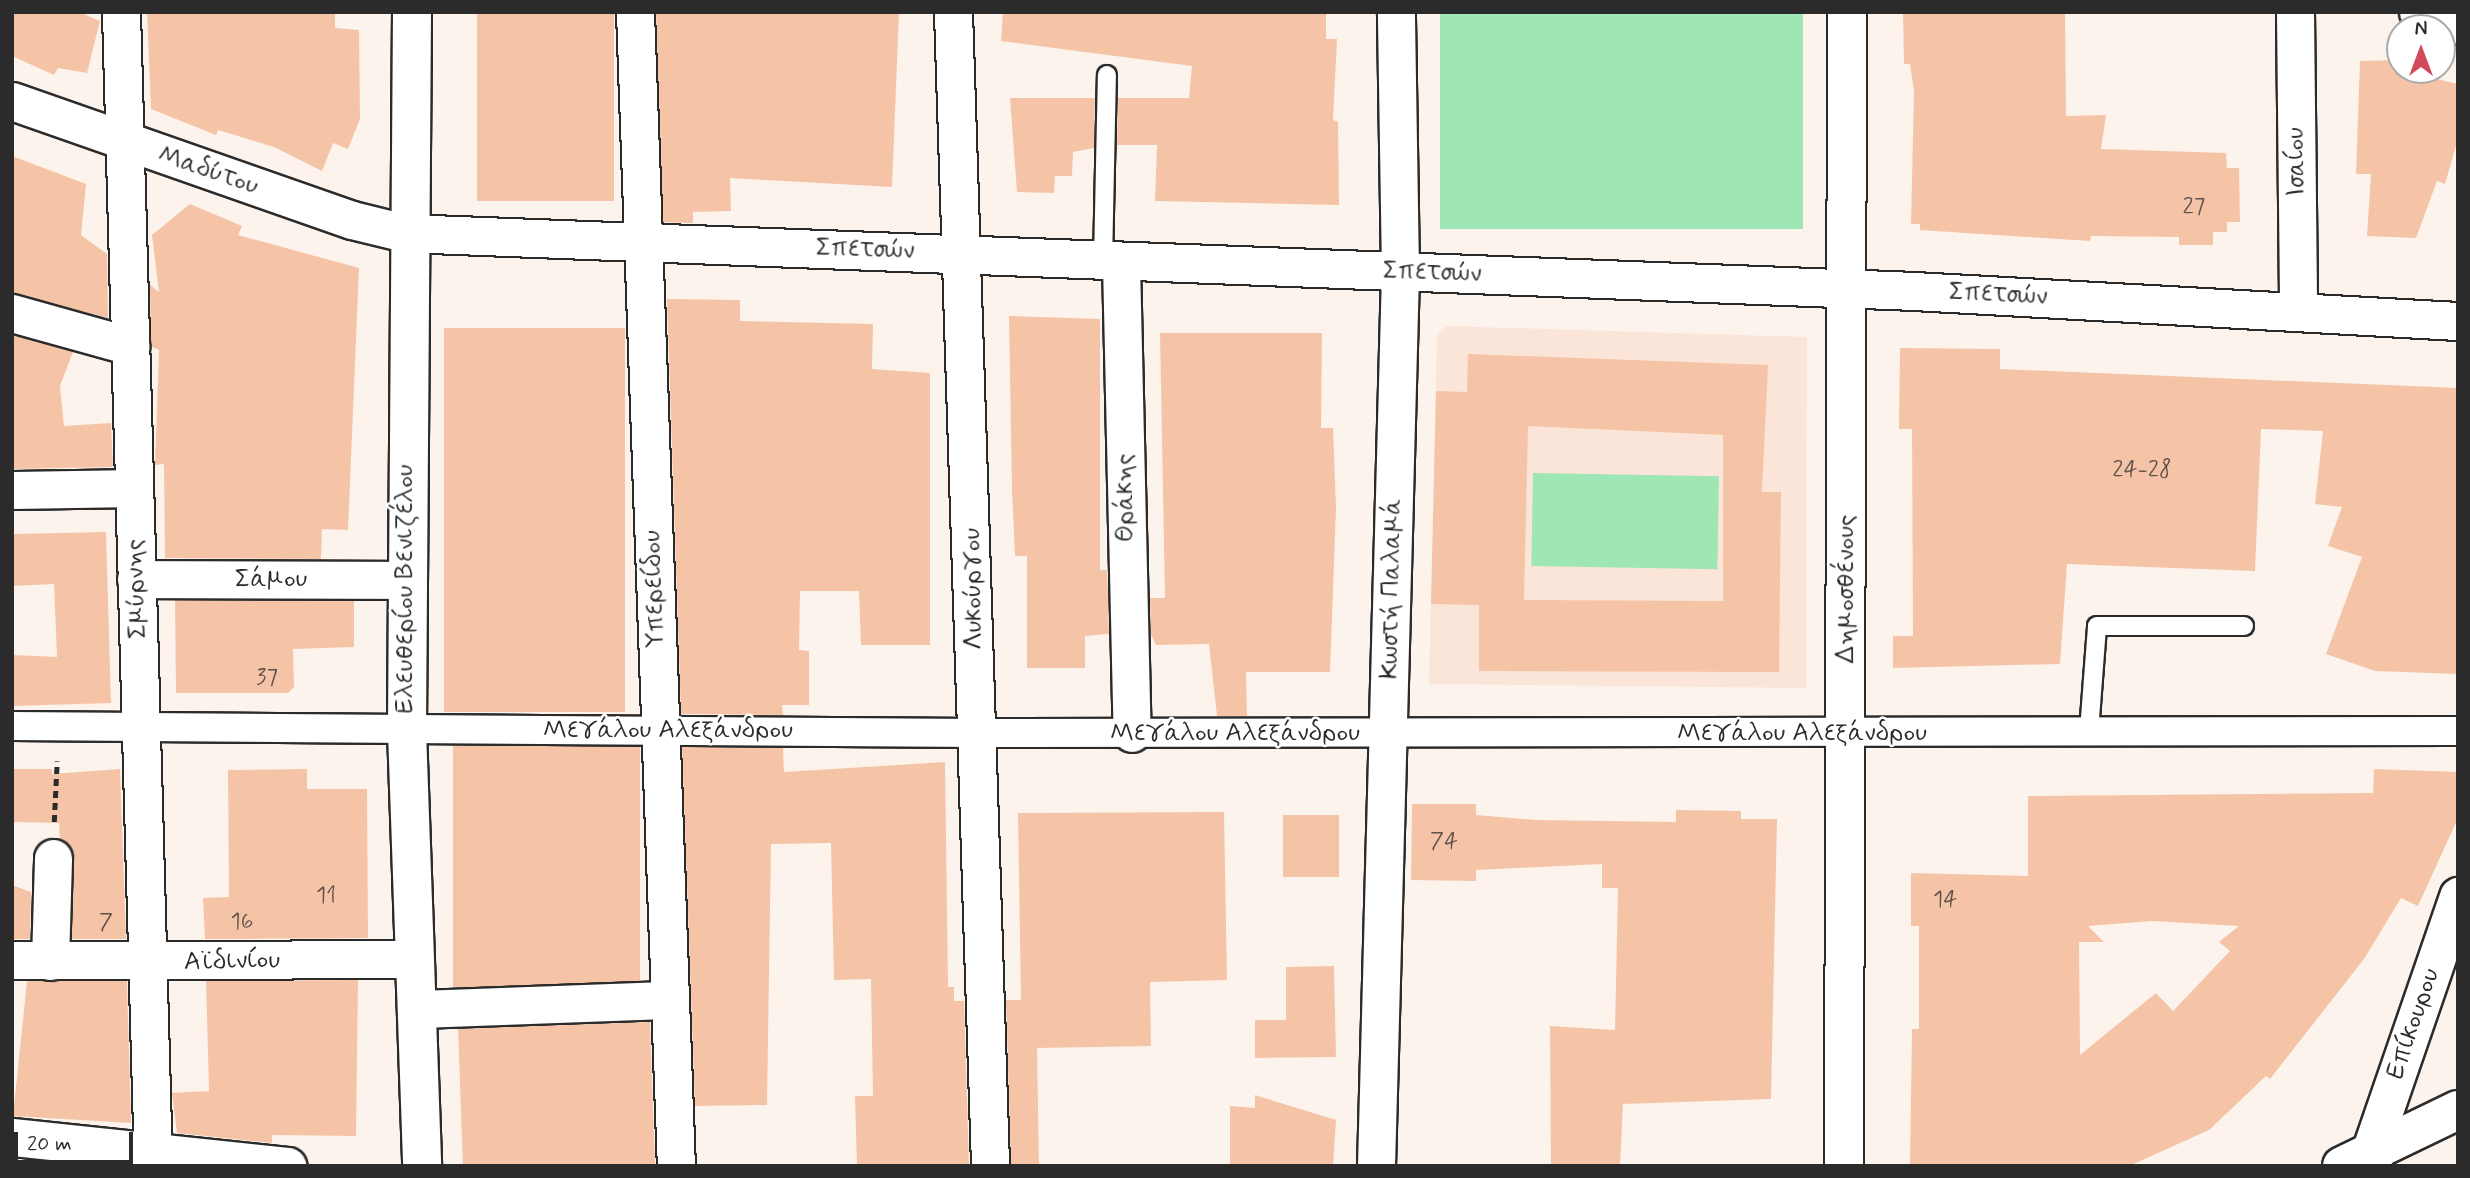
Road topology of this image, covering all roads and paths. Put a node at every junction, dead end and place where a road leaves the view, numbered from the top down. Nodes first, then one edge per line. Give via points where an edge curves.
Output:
1 (121, 12) edge
2 (412, 12) edge
3 (635, 12) edge
4 (953, 12) edge
5 (1396, 12) edge
6 (1847, 12) edge
7 (2295, 12) edge
8 (2418, 12) edge
9 (2458, 25) edge
10 (1107, 75) dead end
11 (12, 102) edge
12 (124, 142) junction
13 (405, 233) junction
14 (641, 241) junction
15 (963, 254) junction
16 (1112, 262) junction
17 (1400, 272) junction
18 (1849, 289) junction
19 (2298, 312) junction
20 (12, 313) edge
21 (2458, 320) edge
22 (130, 346) junction
23 (134, 488) junction
24 (12, 491) edge
25 (136, 579) junction
26 (405, 580) junction
27 (2244, 626) dead end
28 (12, 726) edge
29 (58, 727) junction
30 (141, 729) junction
31 (661, 730) junction
32 (407, 731) junction
33 (2090, 731) junction
34 (2458, 731) edge
35 (978, 733) junction
36 (1132, 733) junction
37 (1388, 734) junction
38 (1846, 735) junction
39 (53, 858) joint
40 (2458, 896) edge
41 (415, 959) junction
42 (12, 960) edge
43 (50, 961) junction
44 (147, 964) junction
45 (668, 1000) junction
46 (418, 1009) junction
47 (2458, 1110) edge
48 (12, 1137) edge
49 (153, 1159) edge
50 (2361, 1161) edge
51 (287, 1166) edge
52 (422, 1166) edge
53 (676, 1166) edge
54 (990, 1166) edge
55 (1376, 1166) edge
56 (1844, 1166) edge

1 - 12 street, Σμύρνης
2 - 13 street, Ελευθερίου Βενιζέλου
3 - 14 street, Υπερείδου
4 - 15 street, Λυκούργου
5 - 17 street, Κωστή Παλαμά
6 - 18 street, Δημοσθένους
7 - 19 street, Ισαίου
8 - 9 street
10 - 16 lane
11 - 12 street, Μαδύτου
12 - 13 street, Μαδύτου
12 - 22 street, Σμύρνης
13 - 14 street, Σπετσών
13 - 26 street, Ελευθερίου Βενιζέλου
14 - 15 street, Σπετσών
14 - 31 street, Υπερείδου
15 - 16 street, Σπετσών
15 - 35 street, Λυκούργου
16 - 17 street, Σπετσών
16 - 36 street, Θράκης
17 - 18 street, Σπετσών
17 - 37 street, Κωστή Παλαμά
18 - 19 street, Σπετσών
18 - 38 street, Δημοσθένους
19 - 21 street, Σπετσών
20 - 22 street
22 - 23 street, Σμύρνης
23 - 24 street
23 - 25 street, Σμύρνης
25 - 26 street, Σάμου
25 - 30 street, Σμύρνης
26 - 32 street, Ελευθερίου Βενιζέλου
27 - 33 lane via 2097,626
28 - 29 street, Μεγάλου Αλεξάνδρου
29 - 30 street, Μεγάλου Αλεξάνδρου
29 - 39 path
30 - 32 street, Μεγάλου Αλεξάνδρου
30 - 44 street, Σμύρνης
31 - 32 street, Μεγάλου Αλεξάνδρου
31 - 35 street, Μεγάλου Αλεξάνδρου
31 - 45 street, Υπερείδου
32 - 41 street, Ελευθερίου Βενιζέλου
33 - 34 street, Μεγάλου Αλεξάνδρου
33 - 38 street, Μεγάλου Αλεξάνδρου
35 - 36 street, Μεγάλου Αλεξάνδρου
35 - 54 street, Λυκούργου
36 - 37 street, Μεγάλου Αλεξάνδρου
37 - 38 street, Μεγάλου Αλεξάνδρου
37 - 55 street, Κωστή Παλαμά
38 - 56 street, Δημοσθένους
39 - 43 street
40 - 50 street, Επίκουρου
41 - 44 street, Αϊδινίου
41 - 46 street, Ελευθερίου Βενιζέλου
42 - 43 street, Αϊδινίου
43 - 44 street, Αϊδινίου
44 - 49 street, Σμύρνης
45 - 46 street
45 - 53 street, Υπερείδου
46 - 52 street, Ελευθερίου Βενιζέλου
47 - 50 street
48 - 49 street
49 - 51 street

